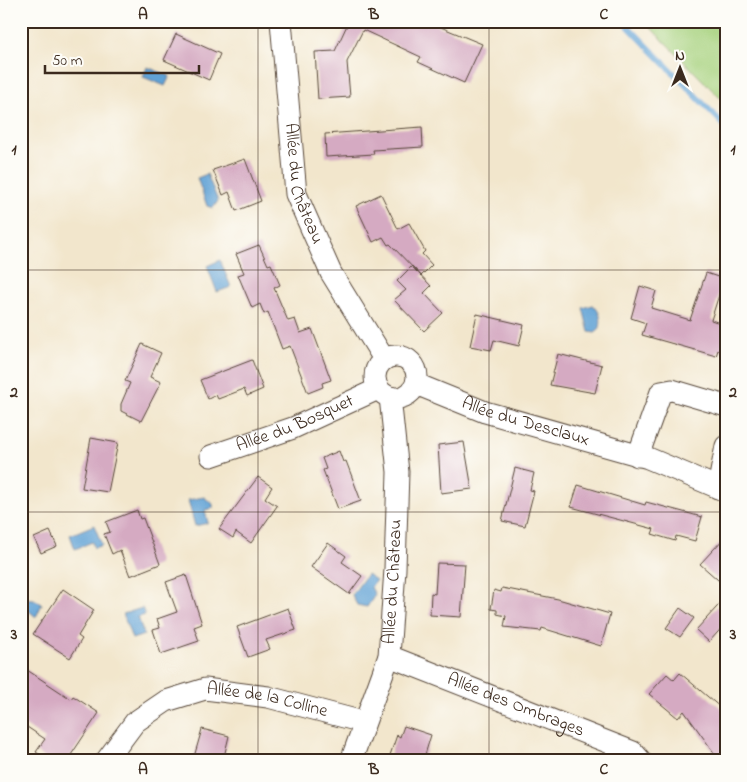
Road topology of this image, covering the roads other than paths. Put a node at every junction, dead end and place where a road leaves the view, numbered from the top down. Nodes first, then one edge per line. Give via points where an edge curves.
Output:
1 (281, 21) edge
2 (384, 359) junction
3 (416, 384) junction
4 (384, 393) junction
5 (726, 406) edge
6 (726, 446) edge
7 (211, 456) dead end
8 (638, 456) junction
9 (722, 489) edge
10 (389, 656) junction
11 (363, 722) junction
12 (106, 761) edge
13 (351, 761) edge
14 (641, 761) edge

1 - 2 street, Allée du Château via 296,194 331,273
2 - 3 street via 396,356 409,360 416,370
2 - 4 street via 374,376
3 - 4 street via 403,397
3 - 8 street, Allée du Desclaux via 485,412
4 - 7 street, Allée du Bosquet
4 - 10 street, Allée du Château via 398,472
5 - 8 street via 672,390 661,392
6 - 9 street, Allée du Desclaux
8 - 9 street, Allée du Desclaux
10 - 11 street, Allée du Château
10 - 14 street, Allée des Ombrages via 633,752
11 - 12 street, Allée de la Colline via 268,696 205,689 166,701 135,722
11 - 13 street, Allée du Château

